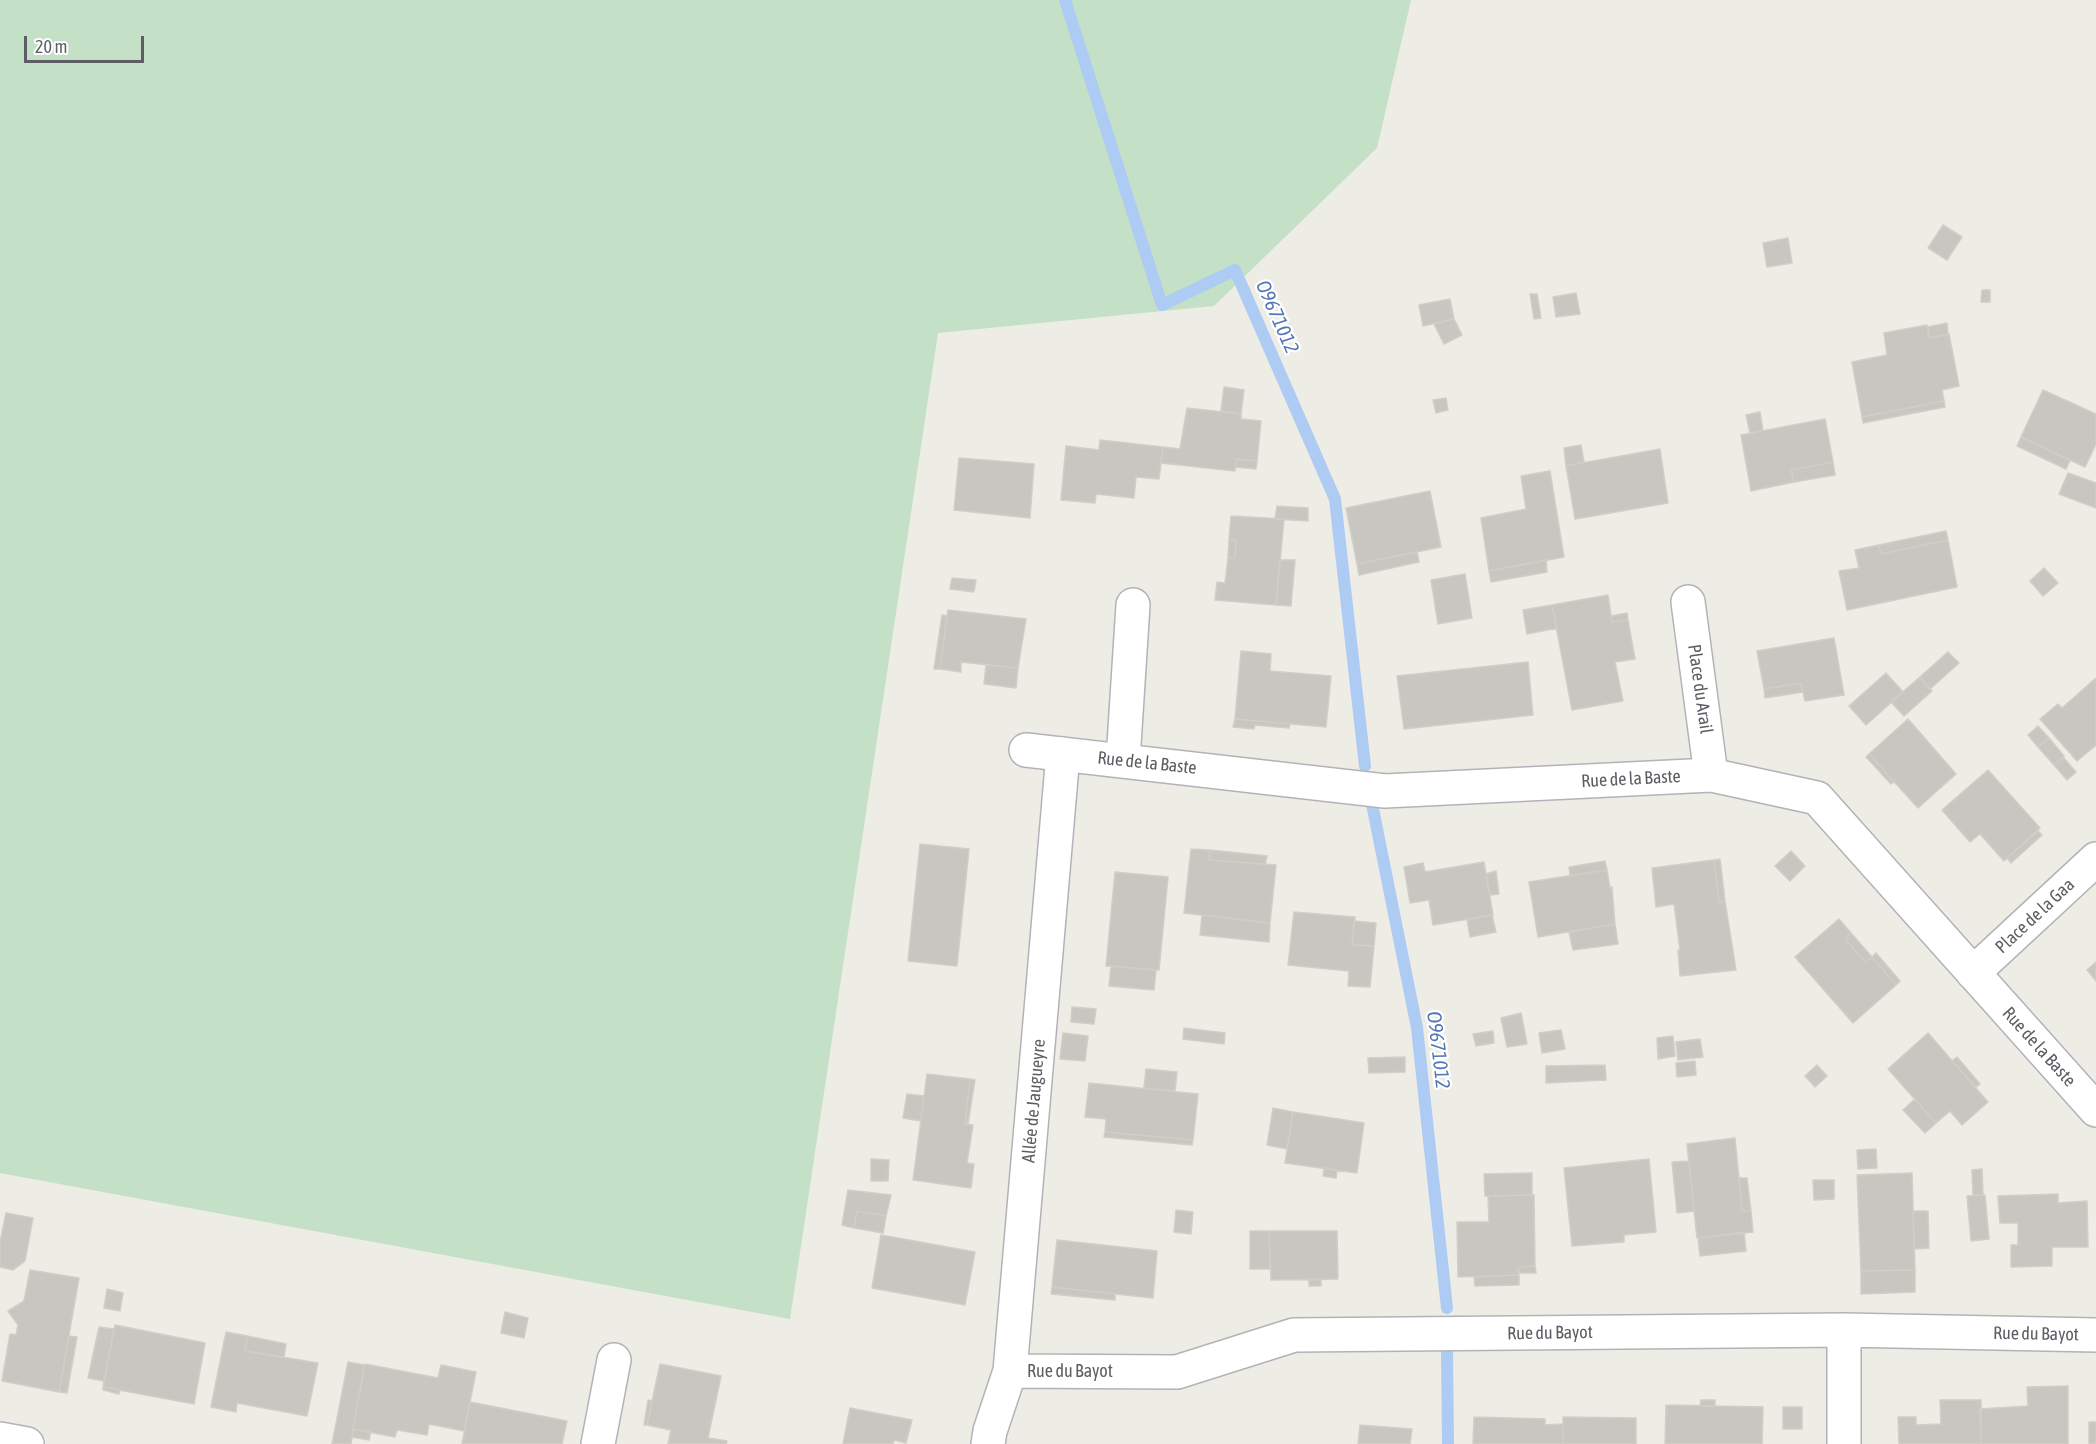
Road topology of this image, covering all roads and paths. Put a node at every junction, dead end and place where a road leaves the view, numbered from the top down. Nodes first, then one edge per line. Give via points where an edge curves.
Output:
1 (1688, 602) dead end
2 (1133, 605) dead end
3 (1026, 750) dead end
4 (1063, 754) junction
5 (1123, 760) junction
6 (1711, 775) junction
7 (2096, 860) edge
8 (1973, 973) junction
9 (2096, 1110) edge
10 (1844, 1330) junction
11 (2096, 1335) edge
12 (614, 1360) dead end
13 (1011, 1371) junction
14 (0, 1439) edge
15 (27, 1444) edge
16 (598, 1444) edge
17 (988, 1444) edge
18 (1844, 1444) edge

1 - 6 street, Place du Arail
2 - 5 street
3 - 4 street, Rue de la Baste
4 - 5 street, Rue de la Baste
4 - 13 street, Allée de Jaugueyre
5 - 6 street, Rue de la Baste via 1385,791
6 - 8 street, Rue de la Baste via 1817,798
7 - 8 street, Place de la Gaa
8 - 9 street, Rue de la Baste
10 - 11 street, Rue du Bayot
10 - 13 street, Rue du Bayot via 1294,1335 1177,1372
10 - 18 street
12 - 16 street
13 - 17 street, Allée de Jaugueyre
14 - 15 street

